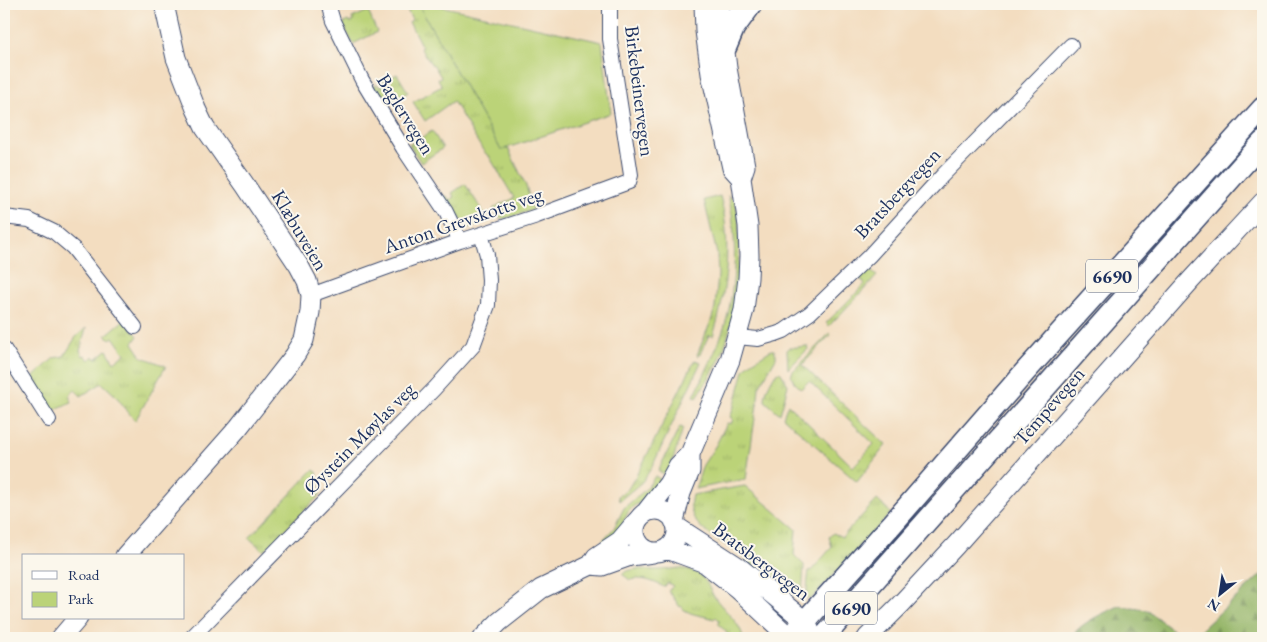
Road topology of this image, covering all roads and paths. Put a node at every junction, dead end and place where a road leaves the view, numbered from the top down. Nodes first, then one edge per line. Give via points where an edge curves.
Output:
1 (164, 4) edge
2 (328, 4) edge
3 (610, 4) edge
4 (704, 4) edge
5 (718, 4) edge
6 (750, 4) edge
7 (1071, 45) dead end
8 (724, 46) junction
9 (1263, 108) edge
10 (1263, 142) edge
11 (741, 178) junction
12 (629, 182) joint
13 (1263, 202) edge
14 (4, 217) edge
15 (481, 234) junction
16 (460, 241) junction
17 (311, 295) junction
18 (135, 327) dead end
19 (737, 337) junction
20 (4, 349) edge
21 (49, 420) dead end
22 (690, 454) junction
23 (642, 516) junction
24 (676, 524) junction
25 (660, 551) junction
26 (127, 554) edge
27 (591, 565) junction
28 (76, 620) edge
29 (809, 630) edge
30 (61, 638) edge
31 (191, 638) edge
32 (484, 638) edge
33 (790, 638) edge
34 (823, 638) edge
35 (866, 638) edge

1 - 17 street, Klæbuveien via 178,65 205,128 299,266
2 - 16 street, Baglervegen via 362,80 446,212
3 - 12 street, Birkebeinervegen via 610,39 631,174
4 - 11 street via 711,74 732,168
5 - 8 street
6 - 8 highway via 732,27
7 - 19 street, Bratsbergvegen via 810,313 776,334 758,339
8 - 11 street via 745,166
9 - 29 main road, 6690 via 1024,373
10 - 34 main road, 6690
11 - 19 street via 749,256 745,302
12 - 15 street, Anton Grevskotts veg
13 - 35 street, Tempevegen via 950,552
14 - 18 street via 29,220 54,232 74,248
15 - 16 street, Anton Grevskotts veg
15 - 31 street, Øystein Møylas veg via 487,255 488,305 473,346 436,388
16 - 17 street, Anton Grevskotts veg
17 - 26 street, Klæbuveien via 304,340 295,355 238,428
19 - 22 street
20 - 21 street
22 - 23 street
22 - 24 street via 690,471 681,493
23 - 24 street via 659,510 671,516
23 - 25 street via 635,527 636,540 646,550
23 - 27 street via 620,541 596,557
24 - 25 street via 675,540
24 - 29 street, Bratsbergvegen via 740,568
25 - 27 street via 630,556 602,566
25 - 33 street, Bratsbergvegen via 704,563 738,589
27 - 32 street via 541,589
28 - 30 street
29 - 33 main road, 6690

